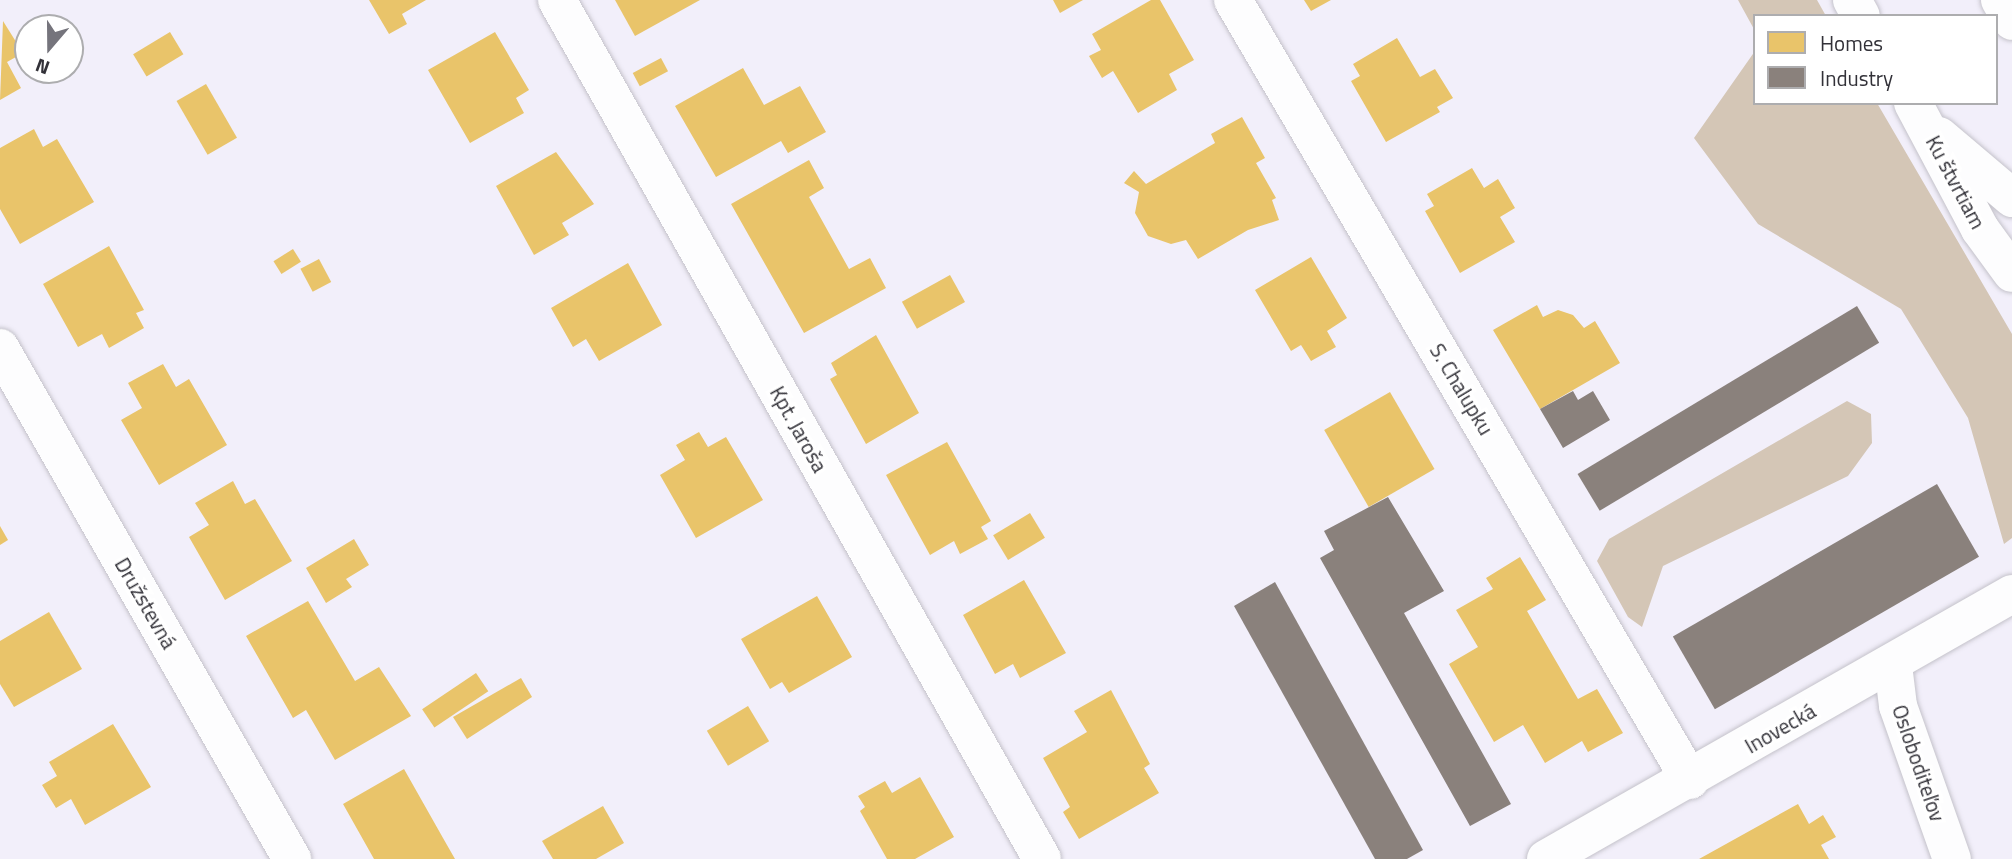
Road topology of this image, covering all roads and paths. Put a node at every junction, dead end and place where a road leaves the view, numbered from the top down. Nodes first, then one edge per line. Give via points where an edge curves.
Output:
1 (557, 0) edge
2 (1233, 0) edge
3 (2000, 0) edge
4 (2012, 21) edge
5 (1919, 114) edge
6 (2012, 198) edge
7 (2012, 273) edge
8 (0, 348) edge
9 (2012, 594) edge
10 (1893, 665) junction
11 (1690, 780) junction
12 (292, 859) edge
13 (1042, 859) edge
14 (1546, 859) edge
15 (1952, 859) edge

1 - 13 street, Kpt. Jaroša
2 - 11 street, S. Chalupku
3 - 4 street
5 - 6 street, Ku štvrtiam
5 - 7 street, Ku štvrtiam via 1980,229
8 - 12 street, Družstevná
9 - 10 street, Inovecká
10 - 11 street, Inovecká
10 - 15 street, Osloboditeľov via 1898,706
11 - 14 street, Inovecká

